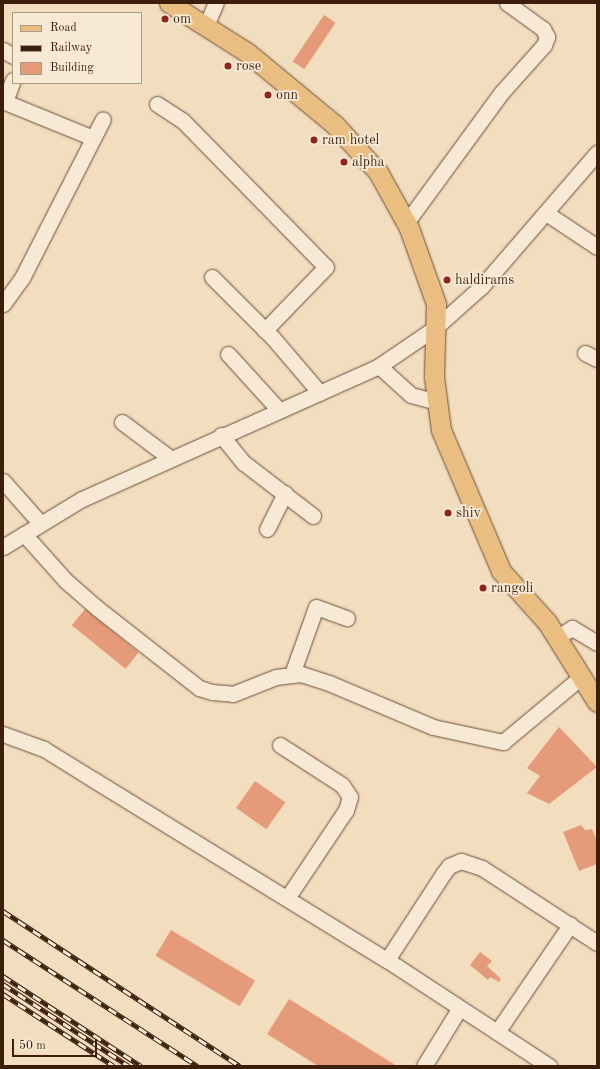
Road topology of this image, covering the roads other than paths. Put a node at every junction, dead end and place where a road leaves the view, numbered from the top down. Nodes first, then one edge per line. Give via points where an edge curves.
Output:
1 (169, 3) edge
2 (216, 3) edge
3 (507, 3) edge
4 (206, 26) junction
5 (3, 50) edge
6 (12, 55) edge
7 (12, 83) edge
8 (157, 104) dead end
9 (103, 119) dead end
10 (93, 138) junction
11 (597, 153) edge
12 (546, 212) junction
13 (406, 223) junction
14 (597, 247) edge
15 (212, 277) dead end
16 (5, 297) edge
17 (435, 328) junction
18 (265, 330) junction
19 (228, 354) dead end
20 (379, 366) junction
21 (320, 393) junction
22 (438, 402) junction
23 (279, 410) junction
24 (122, 422) dead end
25 (221, 434) junction
26 (170, 458) junction
27 (3, 481) edge
28 (284, 493) junction
29 (313, 516) dead end
30 (41, 524) junction
31 (267, 529) dead end
32 (24, 534) junction
33 (3, 547) edge
34 (347, 618) dead end
35 (558, 637) junction
36 (597, 643) edge
37 (292, 674) junction
38 (581, 677) junction
39 (597, 702) edge
40 (3, 734) edge
41 (280, 745) dead end
42 (287, 898) junction
43 (570, 925) junction
44 (597, 943) edge
45 (387, 960) junction
46 (459, 1008) junction
47 (497, 1032) junction
48 (424, 1066) edge
49 (549, 1066) edge

1 - 4 main road
2 - 4 street
3 - 13 street via 543,29 547,37 480,122
4 - 13 main road via 248,53 335,125 378,172
5 - 6 street
7 - 10 street via 5,102
8 - 18 street via 183,120 326,267
9 - 10 street
10 - 16 street via 22,278
11 - 12 street
12 - 14 street
12 - 17 street via 482,286
13 - 17 main road via 436,304
15 - 18 street
17 - 20 street
17 - 22 main road
18 - 21 street
19 - 23 street
20 - 21 street
20 - 22 street via 411,395
21 - 23 street
22 - 35 main road via 441,430 501,571
23 - 25 street
24 - 26 street
25 - 26 street
25 - 28 street via 244,462
26 - 30 street via 82,499
27 - 30 street
28 - 29 street
28 - 31 street
30 - 32 street
32 - 33 street
32 - 37 street via 66,580 97,608 199,688 233,694
34 - 37 street via 320,607 314,609
35 - 36 street via 572,628
35 - 38 main road
37 - 38 street via 329,683 433,727 503,742
38 - 39 main road
40 - 42 street via 44,749
41 - 42 street via 342,785 350,797 346,810
42 - 45 street
43 - 44 street
43 - 45 street via 475,864 461,861 449,866 443,874
43 - 47 street
45 - 46 street
46 - 47 street
46 - 48 street
47 - 49 street

